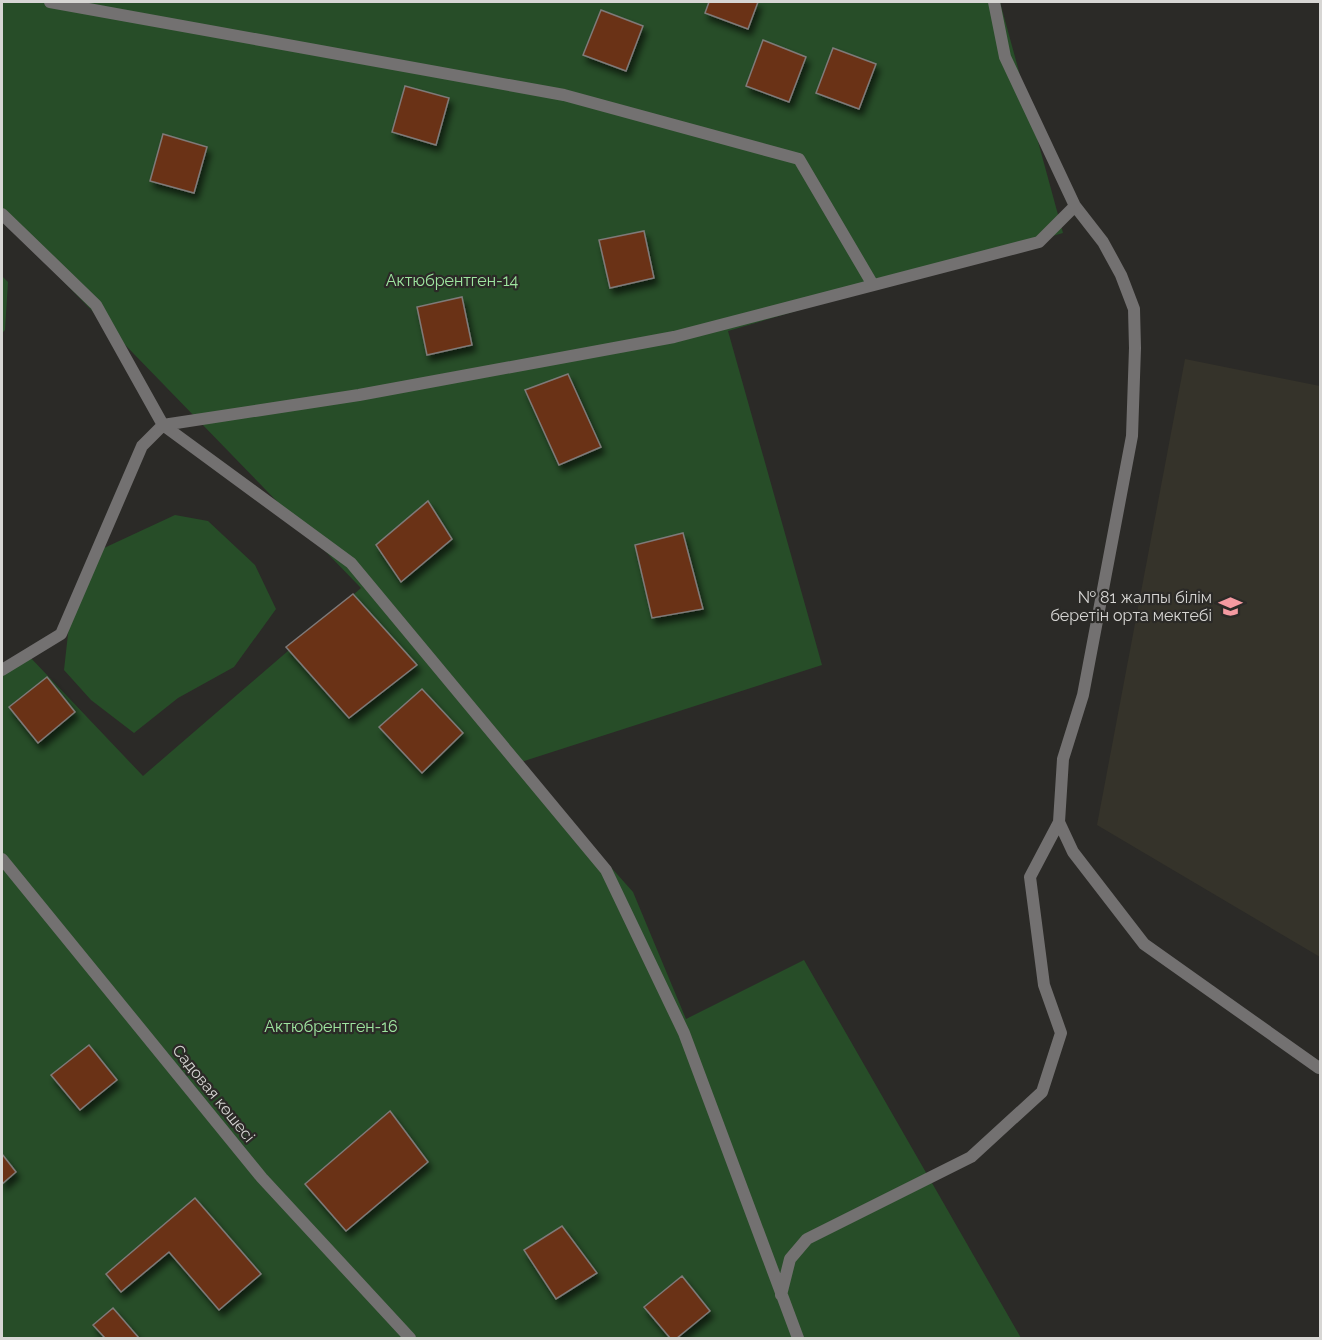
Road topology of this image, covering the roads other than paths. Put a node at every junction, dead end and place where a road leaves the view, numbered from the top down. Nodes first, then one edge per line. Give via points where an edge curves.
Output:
1 (50, 2) edge
2 (994, 2) edge
3 (1075, 206) junction
4 (2, 214) edge
5 (873, 285) junction
6 (163, 424) junction
7 (2, 670) edge
8 (1059, 822) junction
9 (2, 859) edge
10 (1319, 1068) edge
11 (781, 1296) junction
12 (410, 1338) edge
13 (798, 1338) edge

1 - 5 lane via 564,95 799,159
2 - 3 lane via 1005,57
3 - 5 lane via 1039,242
3 - 8 lane via 1103,242 1121,275 1134,309 1135,348 1132,436 1083,695 1064,759
4 - 6 lane via 96,305
5 - 6 lane via 674,337 359,395
6 - 7 lane via 142,446 61,634
6 - 11 lane via 351,563 606,870 684,1033
8 - 10 lane via 1073,852 1144,944
8 - 11 lane via 1030,877 1044,985 1061,1033 1042,1092 971,1157 807,1239 790,1259
9 - 12 lane, Садовая көшесі via 262,1178
11 - 13 lane

